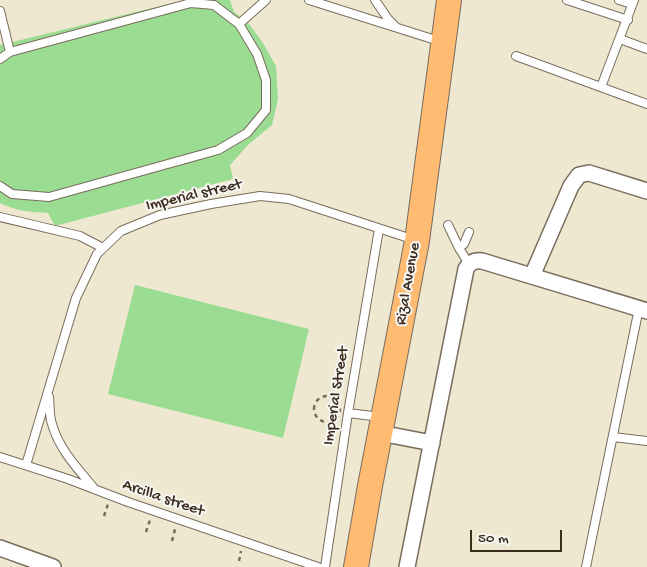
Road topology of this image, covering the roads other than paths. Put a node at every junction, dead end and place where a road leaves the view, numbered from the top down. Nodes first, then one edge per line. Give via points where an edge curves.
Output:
1 (266, 0) edge
2 (309, 0) edge
3 (342, 0) edge
4 (374, 0) edge
5 (449, 0) edge
6 (567, 0) edge
7 (619, 0) edge
8 (633, 2) edge
9 (340, 10) junction
10 (0, 11) edge
11 (628, 20) junction
12 (239, 24) junction
13 (397, 27) junction
14 (620, 40) junction
15 (444, 42) junction
16 (647, 49) edge
17 (10, 52) junction
18 (516, 56) dead end
19 (0, 59) edge
20 (601, 87) junction
21 (647, 104) edge
22 (0, 186) edge
23 (647, 191) edge
24 (0, 217) edge
25 (448, 225) dead end
26 (379, 229) junction
27 (469, 232) dead end
28 (417, 241) junction
29 (103, 248) junction
30 (459, 248) junction
31 (469, 264) junction
32 (532, 276) junction
33 (643, 310) edge
34 (48, 392) junction
35 (348, 413) junction
36 (382, 425) junction
37 (613, 437) junction
38 (647, 441) edge
39 (432, 443) junction
40 (0, 457) edge
41 (26, 465) junction
42 (94, 489) junction
43 (0, 548) edge
44 (53, 567) edge
45 (318, 567) edge
46 (325, 567) edge
47 (356, 567) edge
48 (408, 567) edge
49 (586, 567) edge

1 - 12 lane
2 - 9 lane
3 - 9 lane
4 - 13 lane
5 - 15 main road, Rizal Avenue
6 - 11 lane
7 - 8 lane
8 - 11 lane
9 - 13 lane
10 - 17 lane
11 - 14 lane
12 - 17 lane via 214,5 191,4
12 - 22 lane via 257,54 266,80 266,110 247,133 218,150 49,198 12,194
13 - 15 lane
14 - 16 lane
14 - 20 lane
15 - 28 main road, Rizal Avenue
17 - 19 lane
18 - 20 lane
20 - 21 lane
23 - 32 street via 589,173 579,175 571,186
24 - 29 lane via 80,236
25 - 30 lane
26 - 28 lane, Imperial street
26 - 29 lane, Imperial street via 289,199 260,196 160,215 121,231
26 - 35 lane, Imperial Street
27 - 30 lane
28 - 36 main road, Rizal Avenue
29 - 34 lane, Imperial street via 76,298
30 - 31 lane
31 - 32 street via 475,260 482,261
31 - 39 street
32 - 33 street
33 - 37 lane
34 - 41 lane, Imperial street
34 - 42 lane, Imperial street via 51,423 60,444
35 - 36 lane
35 - 46 lane, Imperial Street
36 - 39 street
36 - 47 main road, Rizal Avenue
37 - 38 lane
37 - 49 lane
39 - 48 street
40 - 41 lane, Arcilla street
41 - 42 lane, Arcilla street
42 - 45 lane, Arcilla street
43 - 44 street

